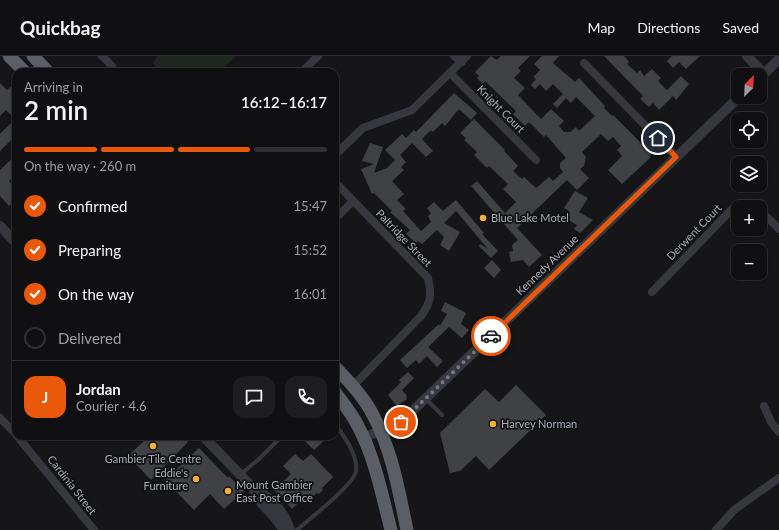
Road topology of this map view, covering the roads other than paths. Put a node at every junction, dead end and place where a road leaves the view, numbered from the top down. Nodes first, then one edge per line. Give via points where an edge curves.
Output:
1 (9, 56) edge
2 (32, 56) edge
3 (102, 56) edge
4 (318, 56) edge
5 (454, 56) edge
6 (747, 56) edge
7 (464, 59) edge
8 (779, 59) edge
9 (584, 63) dead end
10 (112, 66) dead end
11 (20, 68) edge
12 (41, 68) edge
13 (306, 68) edge
14 (756, 68) edge
15 (767, 71) edge
16 (450, 73) junction
17 (733, 104) edge
18 (339, 151) edge
19 (676, 157) junction
20 (536, 160) dead end
21 (339, 186) edge
22 (353, 200) junction
23 (731, 210) edge
24 (339, 215) edge
25 (767, 217) edge
26 (0, 226) edge
27 (779, 229) edge
28 (12, 239) edge
29 (652, 292) dead end
30 (339, 371) edge
31 (353, 386) junction
32 (339, 398) edge
33 (426, 399) junction
34 (764, 406) dead end
35 (442, 415) dead end
36 (0, 418) edge
37 (339, 429) edge
38 (12, 430) edge
39 (381, 431) junction
40 (779, 432) edge
41 (363, 438) junction
42 (21, 440) edge
43 (207, 440) edge
44 (278, 440) edge
45 (240, 474) junction
46 (779, 478) edge
47 (253, 488) junction
48 (389, 527) edge
49 (94, 530) edge
50 (283, 530) edge
51 (290, 530) edge
52 (297, 530) edge
53 (407, 530) edge
54 (716, 530) edge

1 - 11 highway
2 - 12 highway
3 - 10 street
4 - 13 street
5 - 7 street
6 - 14 street
7 - 16 street
8 - 15 street
9 - 19 street
16 - 18 street via 412,110 363,128
16 - 20 street, Knight Court
17 - 19 street, Kennedy Avenue
19 - 33 street, Kennedy Avenue
21 - 22 street, Paltridge Street
22 - 24 street
22 - 31 street, Paltridge Street via 428,278 431,298 428,308 421,316
23 - 29 street, Derwent Court
25 - 27 street
26 - 28 street
30 - 31 highway
31 - 39 highway via 373,413
32 - 41 highway via 355,420
33 - 35 lane
33 - 39 street, Kennedy Avenue via 401,422
34 - 40 street
36 - 38 street, Cardinia Street
37 - 52 lane via 353,455 356,472 350,484
39 - 41 street, Kennedy Avenue
39 - 53 highway
41 - 48 highway via 374,466
42 - 49 street, Cardinia Street
43 - 45 street
44 - 45 lane
45 - 47 street
46 - 54 street via 734,510
47 - 50 street via 256,496 277,518
47 - 51 street via 264,494 278,509

